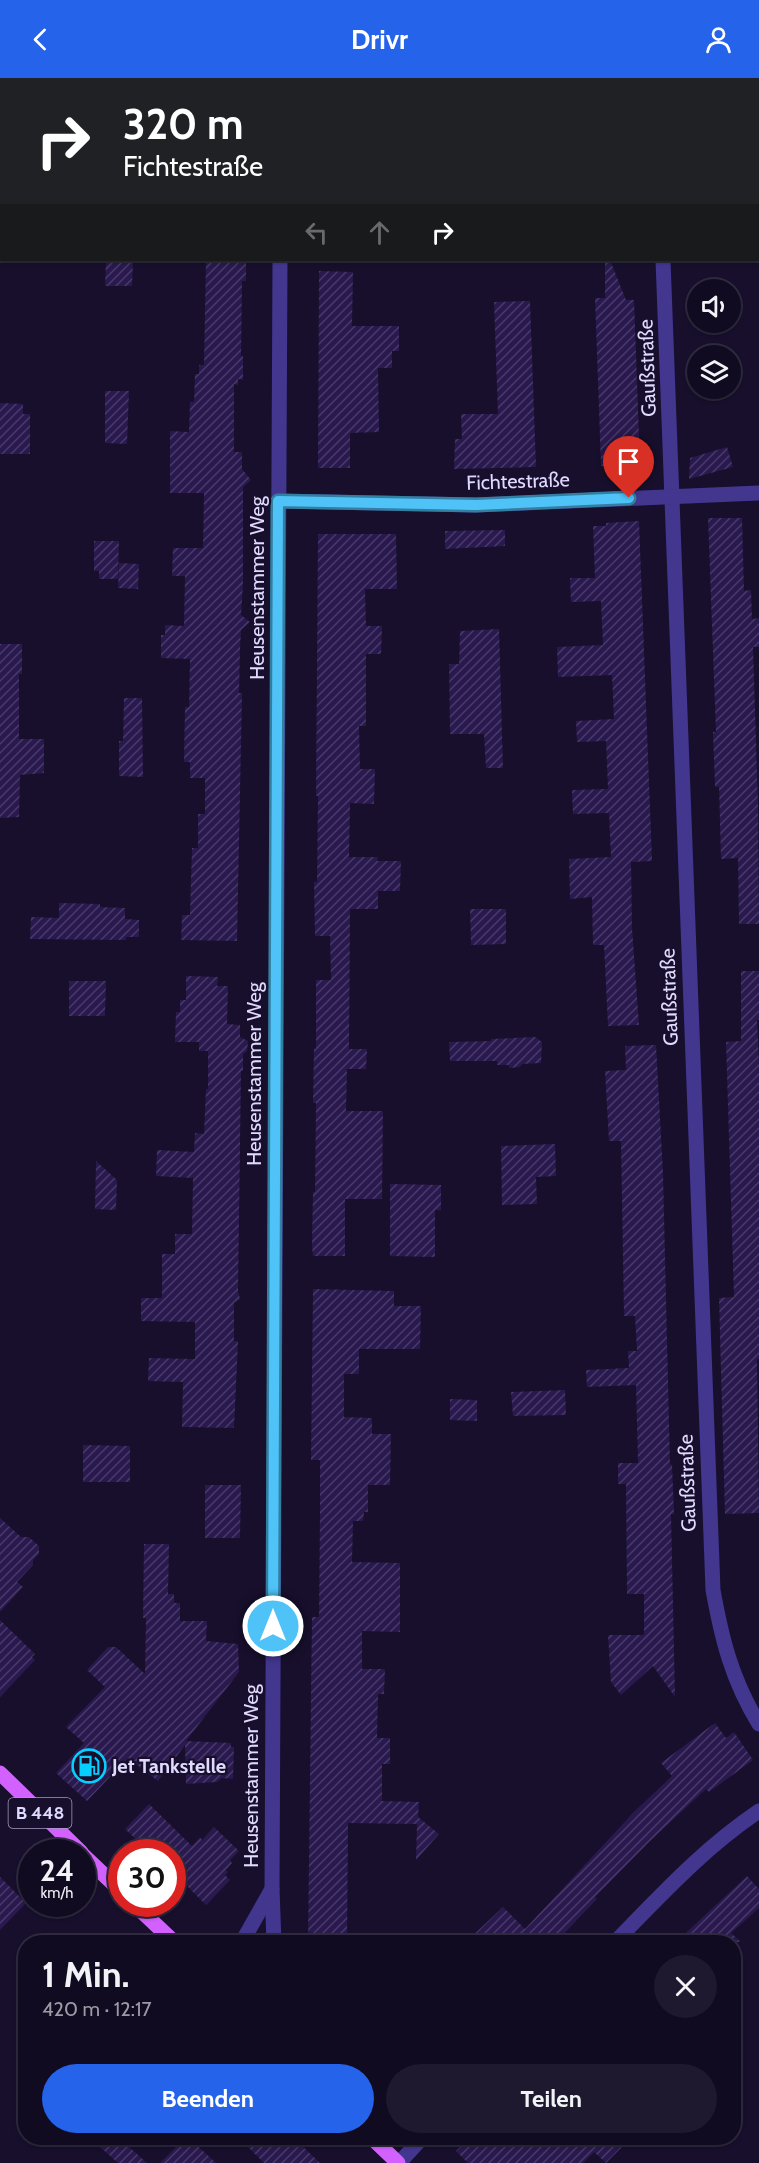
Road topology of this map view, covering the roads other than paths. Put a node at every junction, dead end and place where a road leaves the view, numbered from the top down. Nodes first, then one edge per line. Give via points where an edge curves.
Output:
1 (280, 261) edge
2 (663, 261) edge
3 (759, 493) edge
4 (673, 496) junction
5 (278, 501) junction
6 (759, 1724) edge
7 (0, 1773) edge
8 (759, 1811) edge
9 (68, 1839) edge
10 (96, 1867) edge
11 (108, 1878) edge
12 (272, 1889) junction
13 (148, 1917) edge
14 (167, 1935) edge
15 (246, 1935) edge
16 (274, 1935) edge
17 (622, 1935) edge
18 (379, 2145) edge
19 (415, 2145) edge
20 (398, 2163) edge

1 - 5 street, Heusenstammer Weg
2 - 4 street, Gaußstraße
3 - 4 street, Fichtestraße
4 - 5 street, Fichtestraße via 476,505
4 - 6 street, Gaußstraße via 713,1590 728,1662
5 - 12 street, Heusenstammer Weg
7 - 9 main road, B 448
8 - 17 street via 686,1869
10 - 11 main road, B 448
12 - 15 street, Heusenstammer Weg
12 - 16 street, Heusenstammer Weg
13 - 14 main road
18 - 20 main road
19 - 20 street

